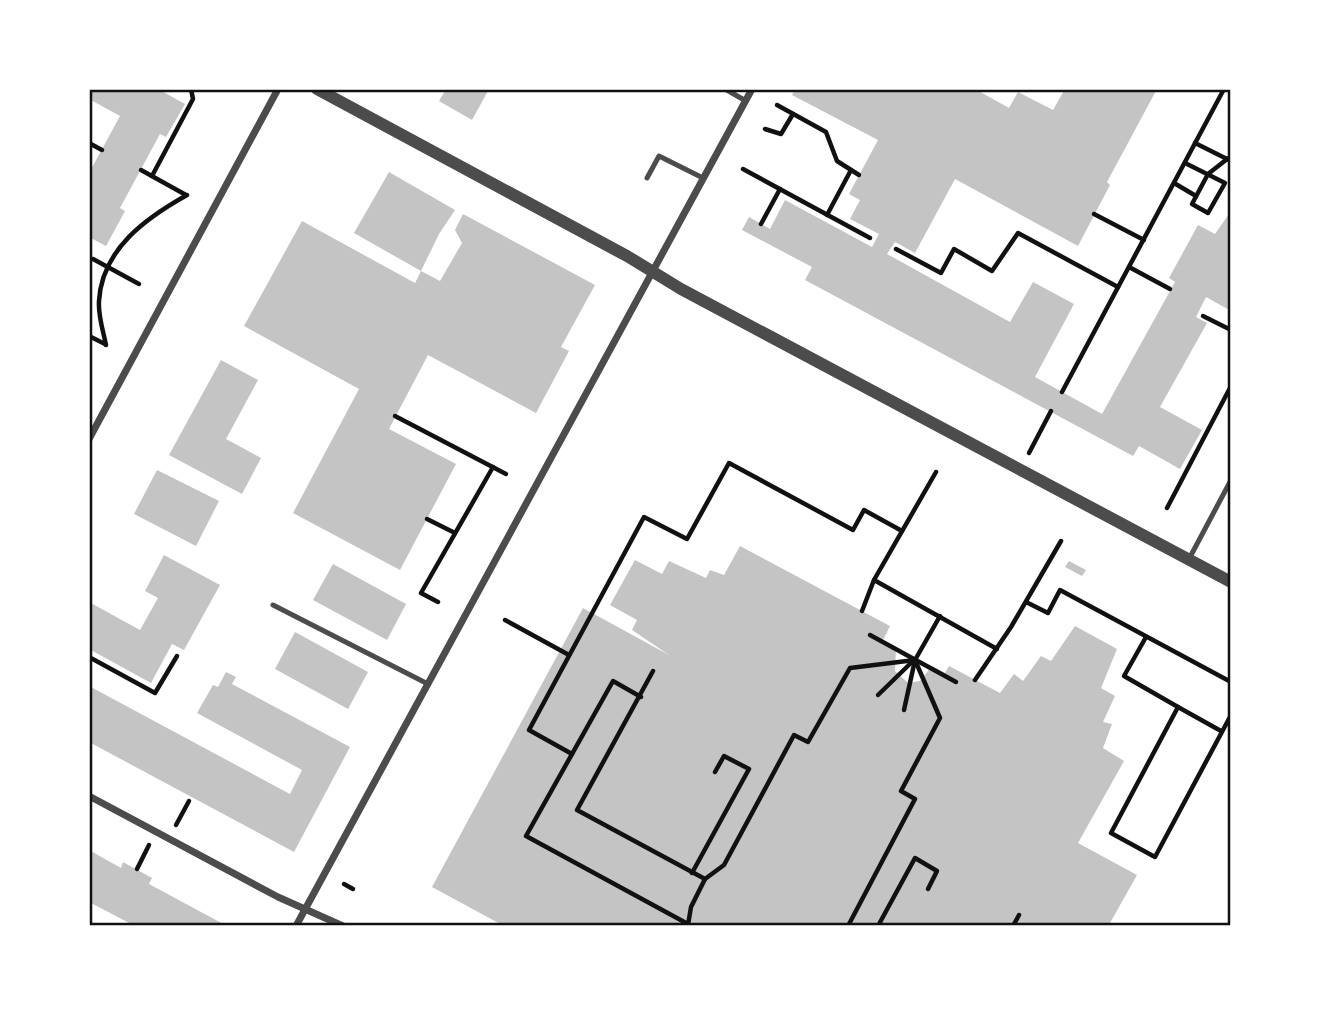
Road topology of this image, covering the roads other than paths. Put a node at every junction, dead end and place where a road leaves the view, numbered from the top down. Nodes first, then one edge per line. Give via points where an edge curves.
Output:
1 (278, 89) edge
2 (317, 89) edge
3 (725, 89) edge
4 (752, 89) edge
5 (746, 101) junction
6 (647, 178) dead end
7 (703, 178) junction
8 (653, 272) junction
9 (89, 439) edge
10 (1231, 480) edge
11 (1189, 559) junction
12 (1231, 582) edge
13 (273, 605) dead end
14 (428, 684) junction
15 (89, 796) edge
16 (305, 909) junction
17 (296, 926) edge
18 (343, 926) edge

1 - 9 street
2 - 8 street
3 - 5 lane
4 - 5 street
5 - 7 street
6 - 7 lane via 659,156
7 - 8 street
8 - 11 street
8 - 14 street
10 - 11 lane
11 - 12 street
13 - 14 lane
14 - 16 street
15 - 16 street
16 - 17 street
16 - 18 street

